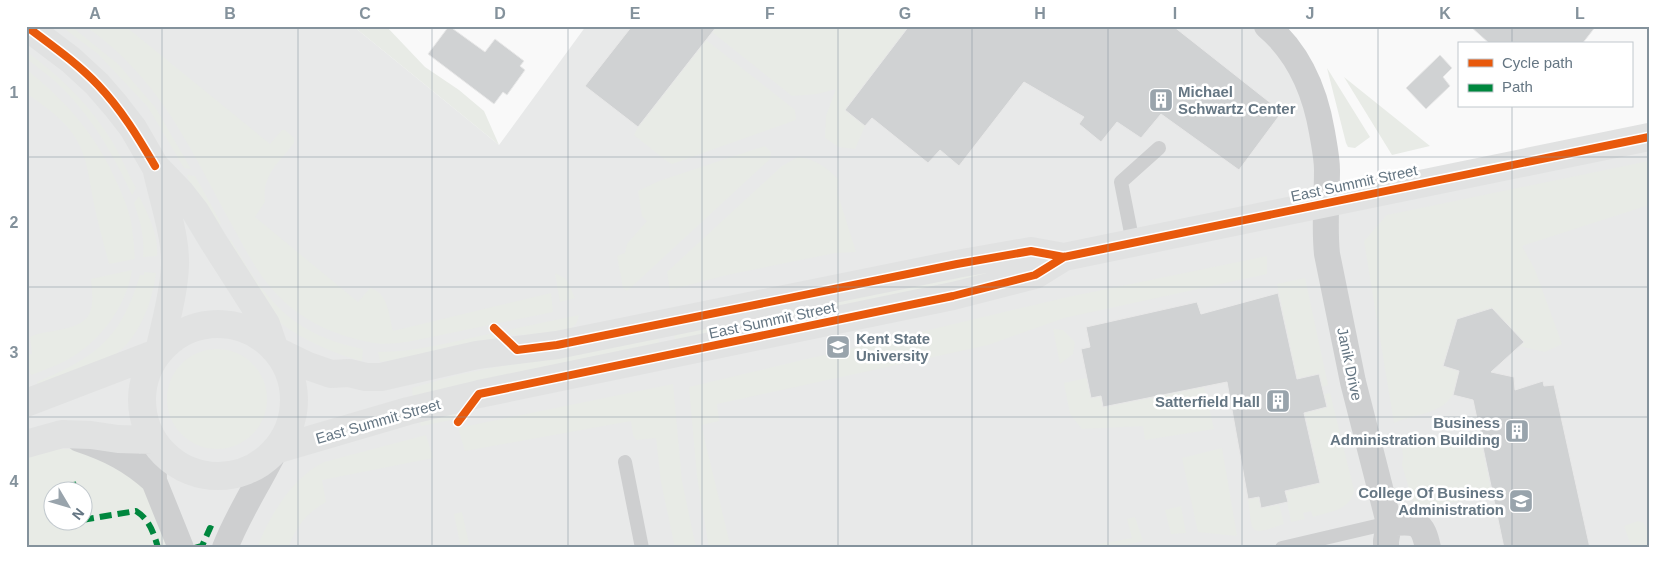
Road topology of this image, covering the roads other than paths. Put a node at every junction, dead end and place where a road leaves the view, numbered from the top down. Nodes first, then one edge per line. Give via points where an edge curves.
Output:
1 (26, 26) edge
2 (1267, 26) edge
3 (1649, 137) edge
4 (1159, 148) dead end
5 (155, 166) junction
6 (1326, 203) junction
7 (1133, 243) junction
8 (1064, 257) junction
9 (266, 324) junction
10 (275, 350) junction
11 (159, 352) junction
12 (349, 373) junction
13 (32, 401) edge
14 (62, 434) junction
15 (153, 440) junction
16 (26, 444) edge
17 (275, 450) junction
18 (625, 462) dead end
19 (154, 481) junction
20 (1388, 535) edge
21 (181, 548) edge
22 (225, 548) edge
23 (642, 548) edge
24 (1282, 548) edge
25 (1428, 548) edge

1 - 5 main road via 97,84 133,128
2 - 6 street, Janik Drive via 1286,44 1307,77 1312,92 1327,168
3 - 6 main road, East Summit Street
4 - 7 lane via 1121,182
5 - 9 main road via 195,211
5 - 11 main road via 175,263
6 - 7 main road, East Summit Street
6 - 20 street, Janik Drive via 1328,263
7 - 8 main road, East Summit Street
8 - 12 main road, East Summit Street via 1031,251 557,345 477,355 381,377
8 - 17 main road, East Summit Street via 1035,275 953,296 479,394
9 - 10 main road
9 - 12 main road, East Summit Street
10 - 11 main road via 258,336 238,327 217,324 195,328 175,337
10 - 12 main road, East Summit Street via 331,374
10 - 17 main road via 292,382 294,400 292,418
11 - 13 main road
11 - 15 main road via 147,372 142,395 144,418
14 - 15 main road
14 - 16 main road
14 - 19 street via 103,447 138,467
15 - 17 main road via 168,458 188,471 211,476 235,475 257,466
15 - 19 street
17 - 22 street
18 - 23 lane
19 - 21 street
20 - 24 lane
20 - 25 street via 1412,522 1424,532

